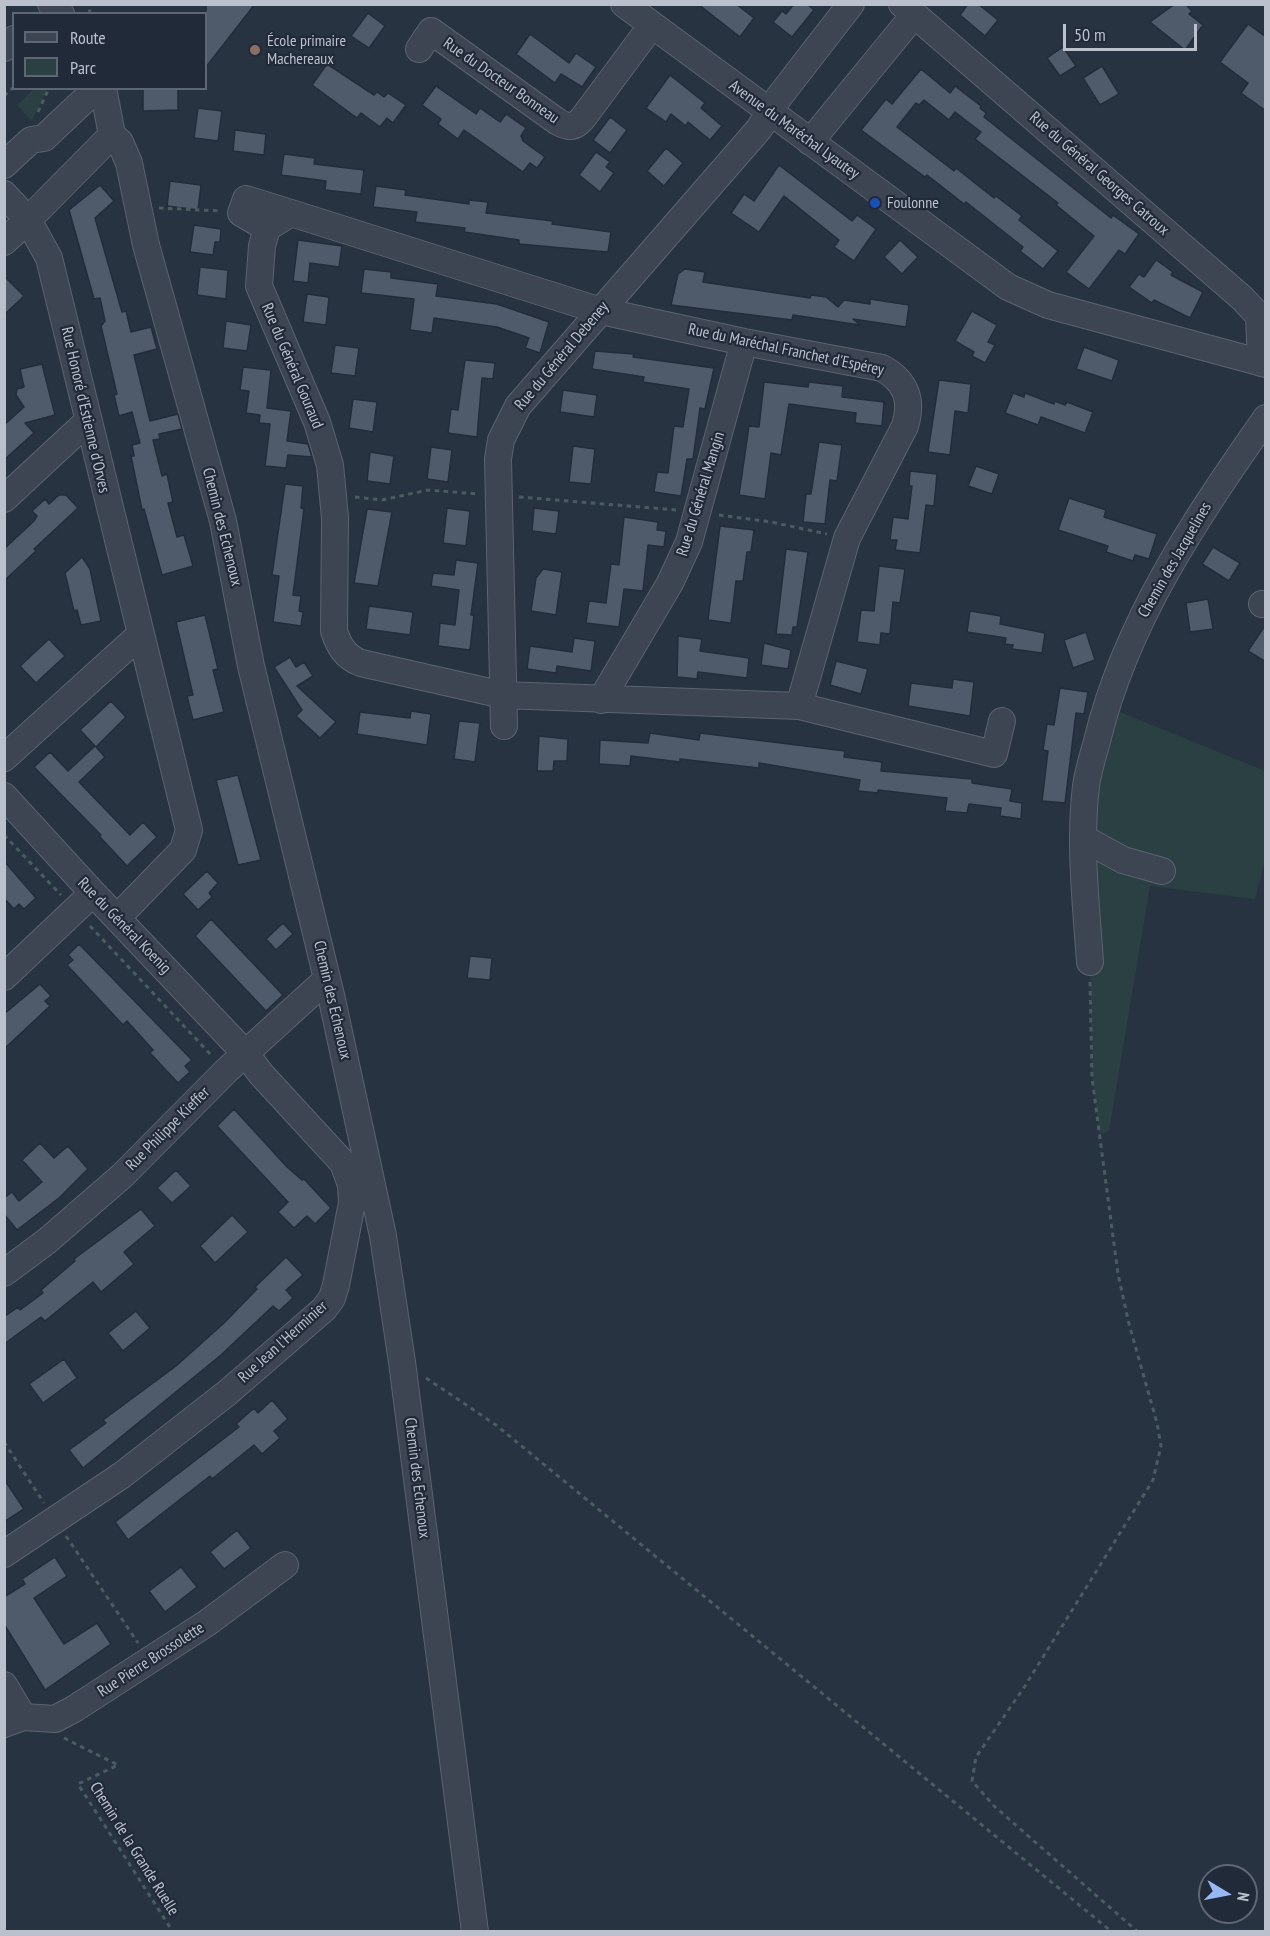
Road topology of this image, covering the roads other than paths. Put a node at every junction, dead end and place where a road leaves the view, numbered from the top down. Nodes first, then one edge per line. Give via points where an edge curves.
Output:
1 (624, 4) edge
2 (852, 4) edge
3 (906, 7) edge
4 (652, 26) junction
5 (419, 49) dead end
6 (95, 90) edge
7 (103, 90) edge
8 (769, 112) junction
9 (112, 135) junction
10 (810, 142) junction
11 (4, 165) edge
12 (4, 194) edge
13 (291, 213) junction
14 (28, 220) junction
15 (267, 228) junction
16 (4, 242) edge
17 (601, 310) junction
18 (744, 342) junction
19 (1263, 363) edge
20 (1266, 418) edge
21 (88, 422) junction
22 (4, 499) edge
23 (140, 635) junction
24 (503, 696) junction
25 (601, 700) junction
26 (799, 705) junction
27 (1002, 721) dead end
28 (504, 726) dead end
29 (4, 758) edge
30 (4, 796) edge
31 (1083, 838) junction
32 (1162, 871) dead end
33 (84, 902) junction
34 (117, 918) junction
35 (1090, 962) road end
36 (4, 977) edge
37 (327, 979) junction
38 (246, 1054) junction
39 (4, 1273) edge
40 (4, 1554) edge
41 (285, 1565) dead end
42 (4, 1685) edge
43 (14, 1720) edge
44 (475, 1932) edge

1 - 4 street, Avenue du Maréchal Lyautey
2 - 8 street, Rue du Général Debeney
3 - 10 street
3 - 19 street, Rue du Général Georges Catroux via 1242,298 1258,316
4 - 5 street, Rue du Docteur Bonneau via 583,118 570,127 431,32
4 - 8 street, Avenue du Maréchal Lyautey
6 - 11 street via 44,138 31,140
7 - 9 street, Chemin des Echenoux
8 - 10 street, Avenue du Maréchal Lyautey
8 - 17 street, Rue du Général Debeney via 759,129
9 - 14 street
9 - 37 street, Chemin des Echenoux via 120,142 129,164 146,245 223,521 251,666
10 - 19 street, Avenue du Maréchal Lyautey via 1008,287 1048,304
12 - 14 street, Rue Honoré d'Estienne d'Orves
13 - 15 street
13 - 15 street via 246,198 241,213
13 - 17 street
14 - 16 street
14 - 21 street, Rue Honoré d'Estienne d'Orves via 49,258
15 - 24 street, Rue du Général Gouraud via 259,285 324,441 334,495 334,631 338,645 361,663
17 - 18 street, Rue du Maréchal Franchet d'Espérey
17 - 24 street, Rue du Général Debeney via 518,406 507,424 498,459
18 - 25 street, Rue du Général Mangin via 698,513 675,572
18 - 26 street, Rue du Maréchal Franchet d'Espérey via 882,368 902,383 909,399 905,426 847,538
20 - 31 street, Chemin des Jacquelines via 1170,564 1135,630 1102,717 1086,784
21 - 22 street
21 - 23 street, Rue Honoré d'Estienne d'Orves
23 - 29 street
23 - 34 street, Rue Honoré d'Estienne d'Orves via 189,830 183,850
24 - 25 street
24 - 28 street, Rue du Général Debeney
25 - 26 street
26 - 27 street via 994,754
30 - 33 street, Rue du Général Koenig
31 - 32 street via 1123,860
31 - 35 street, Chemin des Jacquelines
33 - 34 street, Rue du Général Koenig
33 - 36 street
34 - 38 street, Rue du Général Koenig
37 - 38 street, Rue Philippe Kieffer
37 - 44 street, Chemin des Echenoux via 382,1236 402,1362
38 - 39 street, Rue Philippe Kieffer via 123,1175
38 - 40 street, Rue Jean l'Herminier via 343,1163 351,1185 352,1203 332,1298 227,1393 122,1475
41 - 43 street, Rue Pierre Brossolette via 150,1662 56,1719
42 - 43 street

